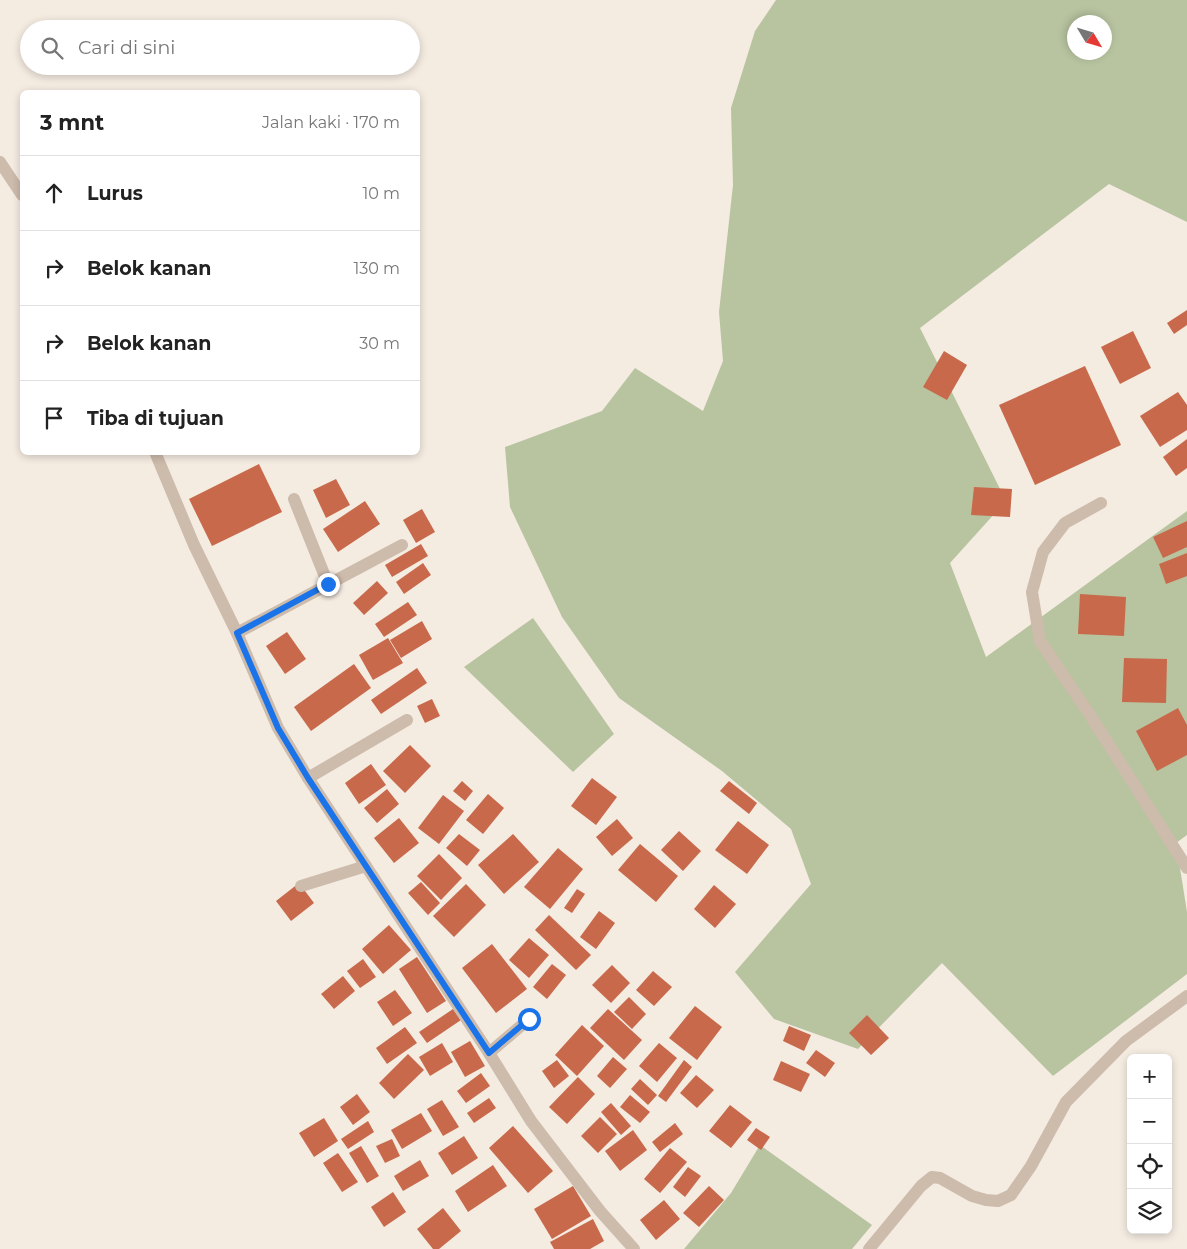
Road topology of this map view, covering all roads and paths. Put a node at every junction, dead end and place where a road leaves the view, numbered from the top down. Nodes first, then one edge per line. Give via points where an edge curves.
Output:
1 (0, 162) edge
2 (20, 193) edge
3 (156, 455) edge
4 (294, 499) dead end
5 (1101, 503) dead end
6 (402, 545) dead end
7 (328, 584) junction
8 (237, 633) junction
9 (407, 720) dead end
10 (308, 778) junction
11 (366, 866) junction
12 (1187, 868) edge
13 (301, 886) dead end
14 (1187, 996) edge
15 (529, 1019) dead end
16 (489, 1053) junction
17 (634, 1249) edge
18 (869, 1249) edge

1 - 2 street
3 - 8 street via 194,545
4 - 7 street
5 - 12 street via 1065,523 1043,552 1032,592 1040,641
6 - 7 street
7 - 8 street
8 - 10 street via 278,728
9 - 10 street
10 - 11 street
11 - 13 street
11 - 16 street
14 - 18 street via 1126,1042 1066,1102 1011,1195 998,1201 986,1200 932,1177
15 - 16 street
16 - 17 street via 531,1121 600,1211

